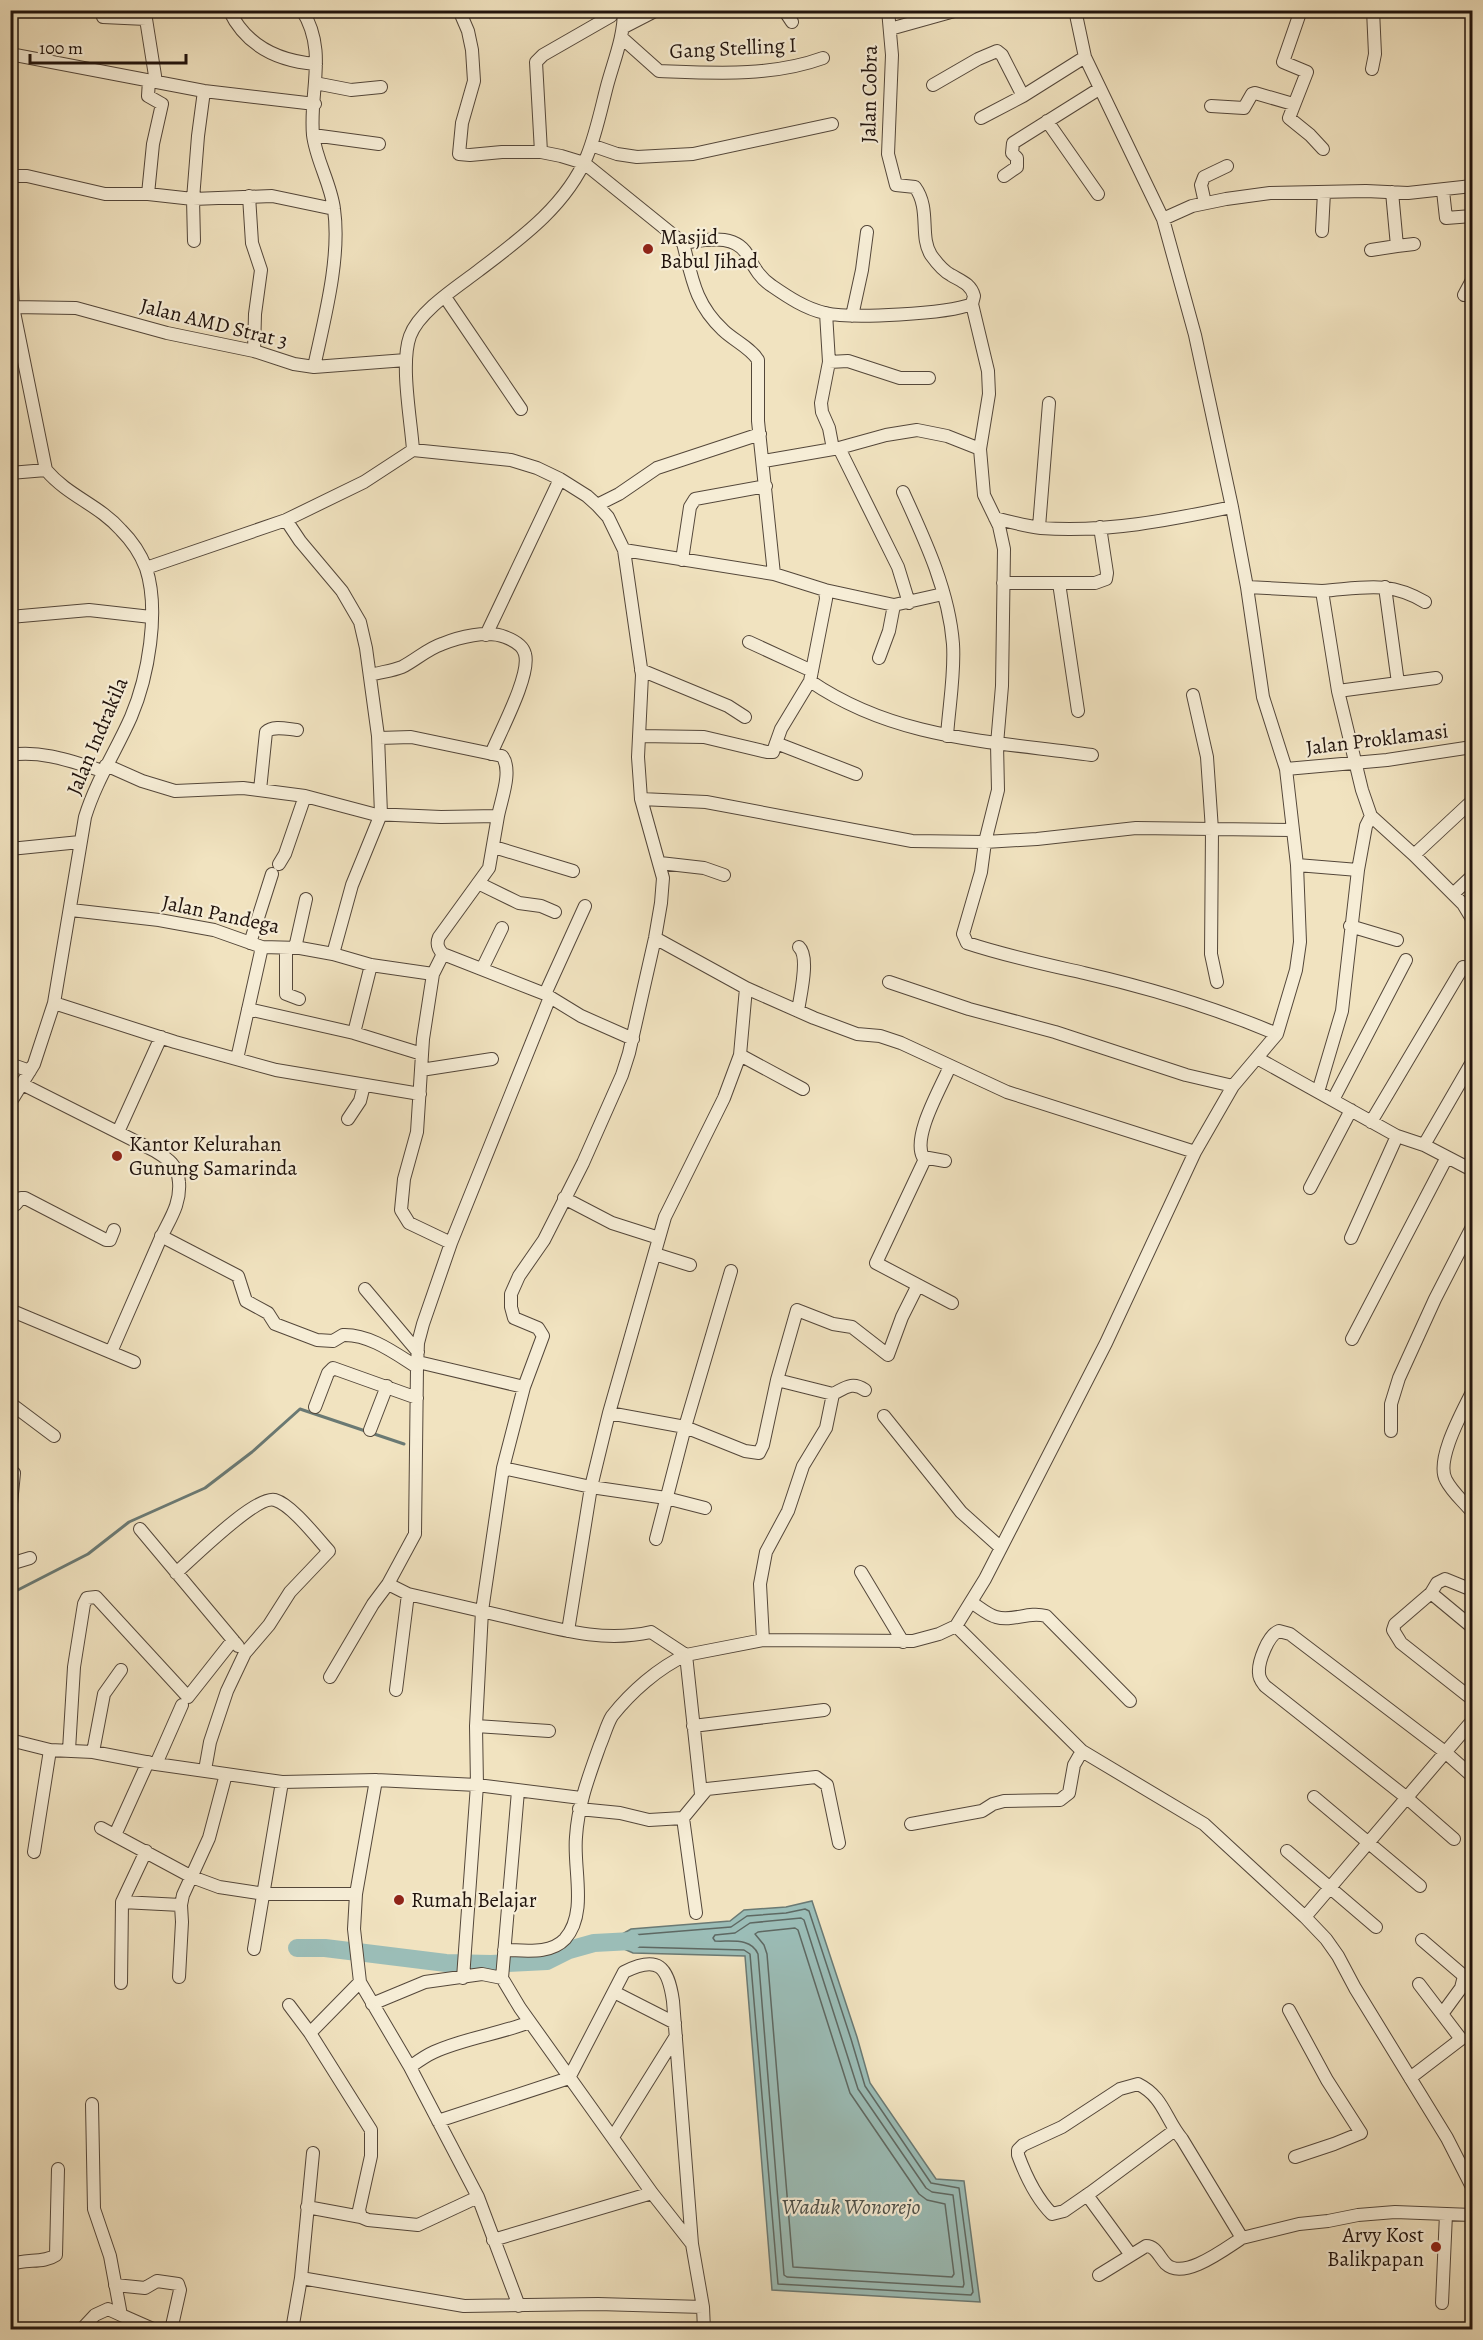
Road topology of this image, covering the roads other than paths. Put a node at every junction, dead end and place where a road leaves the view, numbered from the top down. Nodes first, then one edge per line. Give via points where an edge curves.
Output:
1 (11, 10) edge
2 (100, 10) edge
3 (229, 10) edge
4 (302, 10) edge
5 (459, 10) edge
6 (624, 10) edge
7 (657, 10) edge
8 (784, 10) edge
9 (888, 10) edge
10 (958, 10) edge
11 (1075, 10) edge
12 (1301, 10) edge
13 (1373, 10) edge
14 (608, 13) edge
15 (10, 22) edge
16 (792, 22) dead end
17 (890, 29) junction
18 (623, 32) junction
19 (10, 54) edge
20 (1085, 57) junction
21 (823, 58) dead end
22 (316, 64) junction
23 (1372, 69) dead end
24 (153, 81) junction
25 (315, 83) junction
26 (933, 85) dead end
27 (381, 87) dead end
28 (1099, 89) junction
29 (204, 91) junction
30 (1023, 96) junction
31 (315, 104) junction
32 (1293, 104) junction
33 (1211, 105) dead end
34 (981, 118) dead end
35 (1047, 121) junction
36 (832, 124) dead end
37 (313, 135) junction
38 (379, 144) dead end
39 (591, 145) junction
40 (1323, 149) dead end
41 (541, 152) junction
42 (584, 164) junction
43 (1227, 166) dead end
44 (10, 176) edge
45 (1004, 176) dead end
46 (1473, 186) edge
47 (1443, 191) junction
48 (1324, 192) junction
49 (1392, 192) junction
50 (1098, 194) dead end
51 (147, 195) junction
52 (249, 196) junction
53 (193, 199) junction
54 (1205, 203) junction
55 (334, 209) junction
56 (1473, 216) edge
57 (1163, 219) junction
58 (1322, 231) dead end
59 (867, 232) dead end
60 (10, 240) edge
61 (194, 241) dead end
62 (683, 243) junction
63 (1414, 244) dead end
64 (1397, 246) junction
65 (1371, 250) dead end
66 (1473, 280) edge
67 (1464, 295) dead end
68 (445, 297) junction
69 (972, 304) junction
70 (13, 310) edge
71 (826, 313) junction
72 (852, 315) junction
73 (254, 351) junction
74 (406, 360) junction
75 (829, 362) junction
76 (314, 367) junction
77 (929, 378) dead end
78 (1049, 403) dead end
79 (521, 409) dead end
80 (760, 434) junction
81 (836, 448) junction
82 (980, 449) junction
83 (413, 450) junction
84 (764, 460) junction
85 (46, 470) junction
86 (10, 473) edge
87 (560, 479) junction
88 (766, 486) junction
89 (903, 492) dead end
90 (597, 505) junction
91 (1232, 507) junction
92 (995, 518) junction
93 (286, 520) junction
94 (1039, 527) junction
95 (1100, 527) junction
96 (624, 550) junction
97 (682, 560) junction
98 (146, 568) junction
99 (774, 574) junction
100 (1003, 583) junction
101 (1059, 583) junction
102 (1247, 587) junction
103 (1385, 587) junction
104 (825, 590) junction
105 (1322, 591) junction
106 (943, 594) junction
107 (1425, 602) dead end
108 (909, 603) junction
109 (894, 605) junction
110 (10, 617) edge
111 (152, 617) junction
112 (486, 635) junction
113 (748, 642) dead end
114 (879, 658) dead end
115 (641, 670) junction
116 (371, 675) junction
117 (811, 676) junction
118 (1436, 678) dead end
119 (1398, 683) junction
120 (1338, 691) junction
121 (1193, 696) dead end
122 (1078, 711) dead end
123 (745, 717) dead end
124 (297, 730) dead end
125 (639, 736) junction
126 (947, 736) junction
127 (379, 738) junction
128 (776, 744) junction
129 (997, 744) junction
130 (1473, 747) edge
131 (491, 754) junction
132 (1092, 755) dead end
133 (10, 756) edge
134 (1355, 763) junction
135 (104, 768) junction
136 (1286, 769) junction
137 (856, 774) dead end
138 (260, 790) junction
139 (305, 796) junction
140 (641, 799) junction
141 (1473, 801) edge
142 (381, 814) junction
143 (498, 816) junction
144 (1371, 816) junction
145 (1212, 830) junction
146 (1293, 830) junction
147 (80, 842) junction
148 (985, 842) junction
149 (494, 847) junction
150 (10, 849) edge
151 (1414, 855) junction
152 (660, 863) junction
153 (1297, 865) junction
154 (1358, 870) junction
155 (573, 871) dead end
156 (724, 875) dead end
157 (1473, 876) edge
158 (478, 883) junction
159 (1453, 894) junction
160 (306, 899) dead end
161 (585, 906) dead end
162 (71, 910) junction
163 (555, 912) dead end
164 (1473, 919) edge
165 (1350, 926) junction
166 (502, 928) dead end
167 (655, 938) junction
168 (1397, 940) dead end
169 (249, 943) junction
170 (262, 946) junction
171 (799, 947) dead end
172 (291, 948) junction
173 (333, 954) junction
174 (443, 954) junction
175 (1406, 960) dead end
176 (371, 965) junction
177 (1463, 967) dead end
178 (482, 969) junction
179 (433, 974) junction
180 (889, 982) dead end
181 (1217, 982) dead end
182 (746, 988) junction
183 (547, 995) junction
184 (299, 999) dead end
185 (54, 1002) junction
186 (248, 1009) junction
187 (798, 1011) junction
188 (354, 1033) junction
189 (1277, 1034) junction
190 (161, 1037) junction
191 (633, 1039) junction
192 (422, 1053) junction
193 (740, 1055) junction
194 (1257, 1058) junction
195 (237, 1059) junction
196 (492, 1059) dead end
197 (1473, 1062) edge
198 (10, 1064) edge
199 (950, 1066) junction
200 (421, 1070) junction
201 (30, 1071) junction
202 (22, 1084) junction
203 (364, 1084) junction
204 (1233, 1086) junction
205 (803, 1089) dead end
206 (1318, 1092) junction
207 (420, 1094) junction
208 (1333, 1100) junction
209 (10, 1103) edge
210 (1351, 1110) junction
211 (348, 1119) dead end
212 (1371, 1122) junction
213 (118, 1132) junction
214 (1397, 1136) junction
215 (1424, 1146) junction
216 (1195, 1152) junction
217 (1447, 1157) junction
218 (925, 1159) junction
219 (945, 1161) dead end
220 (1472, 1169) edge
221 (1310, 1188) dead end
222 (564, 1198) junction
223 (10, 1204) edge
224 (1473, 1227) edge
225 (114, 1230) dead end
226 (161, 1236) junction
227 (659, 1238) junction
228 (1351, 1238) dead end
229 (452, 1243) junction
230 (655, 1254) junction
231 (690, 1265) dead end
232 (731, 1271) dead end
233 (918, 1285) junction
234 (365, 1289) dead end
235 (952, 1303) dead end
236 (10, 1310) edge
237 (1352, 1339) dead end
238 (111, 1352) junction
239 (418, 1360) junction
240 (134, 1362) dead end
241 (777, 1380) junction
242 (387, 1386) junction
243 (524, 1387) junction
244 (865, 1390) dead end
245 (1473, 1392) edge
246 (833, 1394) junction
247 (417, 1398) junction
248 (10, 1403) edge
249 (315, 1407) dead end
250 (1464, 1410) junction
251 (609, 1413) junction
252 (884, 1416) dead end
253 (1473, 1420) edge
254 (685, 1427) junction
255 (370, 1430) dead end
256 (1391, 1431) dead end
257 (54, 1436) dead end
258 (503, 1468) junction
259 (14, 1473) dead end
260 (591, 1487) junction
261 (666, 1498) junction
262 (705, 1508) dead end
263 (1473, 1512) edge
264 (10, 1514) edge
265 (140, 1529) dead end
266 (656, 1539) dead end
267 (1000, 1547) junction
268 (30, 1558) dead end
269 (10, 1564) edge
270 (861, 1572) dead end
271 (176, 1573) junction
272 (388, 1584) junction
273 (1473, 1590) edge
274 (1431, 1593) junction
275 (408, 1594) junction
276 (971, 1602) junction
277 (482, 1611) junction
278 (956, 1626) junction
279 (1473, 1627) edge
280 (568, 1631) junction
281 (233, 1640) junction
282 (764, 1640) junction
283 (903, 1642) junction
284 (245, 1653) junction
285 (686, 1655) junction
286 (121, 1670) dead end
287 (330, 1677) dead end
288 (396, 1690) dead end
289 (1473, 1699) edge
290 (1130, 1701) dead end
291 (182, 1705) dead end
292 (824, 1710) dead end
293 (1473, 1721) edge
294 (477, 1726) junction
295 (693, 1726) junction
296 (549, 1731) dead end
297 (10, 1740) edge
298 (50, 1750) junction
299 (69, 1750) junction
300 (1082, 1751) junction
301 (93, 1752) junction
302 (1446, 1752) junction
303 (152, 1763) junction
304 (205, 1770) junction
305 (226, 1774) junction
306 (1473, 1776) edge
307 (376, 1780) junction
308 (282, 1782) junction
309 (477, 1785) junction
310 (518, 1791) junction
311 (701, 1794) junction
312 (1314, 1797) dead end
313 (1407, 1798) junction
314 (580, 1803) junction
315 (683, 1818) junction
316 (911, 1824) dead end
317 (100, 1828) dead end
318 (115, 1835) junction
319 (1454, 1839) dead end
320 (1369, 1842) junction
321 (839, 1843) dead end
322 (146, 1851) junction
323 (1287, 1851) dead end
324 (34, 1852) dead end
325 (192, 1876) junction
326 (1420, 1886) dead end
327 (1330, 1887) junction
328 (265, 1894) junction
329 (356, 1894) junction
330 (122, 1902) junction
331 (181, 1905) junction
332 (696, 1913) dead end
333 (1305, 1917) junction
334 (1376, 1927) dead end
335 (1422, 1940) dead end
336 (254, 1950) dead end
337 (504, 1952) junction
338 (503, 1976) junction
339 (179, 1977) dead end
340 (463, 1977) junction
341 (360, 1982) junction
342 (121, 1983) dead end
343 (1419, 1984) dead end
344 (614, 1992) junction
345 (372, 2004) junction
346 (289, 2005) dead end
347 (1289, 2010) dead end
348 (1442, 2014) junction
349 (530, 2022) junction
350 (675, 2023) junction
351 (310, 2033) junction
352 (675, 2036) junction
353 (410, 2067) junction
354 (569, 2078) junction
355 (1410, 2078) junction
356 (92, 2104) dead end
357 (438, 2121) junction
358 (1175, 2130) junction
359 (614, 2137) junction
360 (313, 2153) dead end
361 (1295, 2157) dead end
362 (58, 2169) dead end
363 (1473, 2187) edge
364 (652, 2193) junction
365 (1087, 2195) junction
366 (477, 2197) junction
367 (307, 2206) junction
368 (1446, 2214) junction
369 (1473, 2215) edge
370 (361, 2217) junction
371 (1242, 2238) junction
372 (493, 2240) junction
373 (692, 2244) junction
374 (1131, 2255) junction
375 (10, 2265) edge
376 (1099, 2275) dead end
377 (301, 2278) junction
378 (115, 2285) junction
379 (1442, 2303) dead end
380 (519, 2306) junction
381 (704, 2307) junction
382 (121, 2315) junction
383 (81, 2330) edge
384 (155, 2330) edge
385 (171, 2330) edge
386 (292, 2330) edge
387 (704, 2330) edge

1 - 15 street
2 - 24 street via 103,17 146,19
3 - 22 street via 237,25 264,50 289,60
4 - 22 street via 314,35
5 - 41 street via 468,31 474,81 462,123 459,154
6 - 18 street
7 - 18 street
8 - 16 street
9 - 17 street, Jalan Cobra
10 - 17 street
11 - 20 street
12 - 32 street via 1283,60 1284,64 1307,72
13 - 23 street via 1376,54
14 - 18 street
14 - 41 street via 536,62
17 - 69 street, Jalan Cobra via 887,132 896,185 915,187 922,197 929,252 944,270 967,284 974,296
18 - 21 street, Gang Stelling I via 659,71 778,69 800,67
18 - 39 street
19 - 24 street
20 - 28 street
20 - 30 street
22 - 25 street
24 - 29 street
24 - 51 street via 148,96 162,104
25 - 27 street via 351,90
25 - 31 street
26 - 30 street via 998,51
28 - 35 street
28 - 57 street
29 - 31 street
29 - 53 street
30 - 34 street
31 - 37 street
32 - 33 street via 1255,93 1244,108
32 - 40 street via 1290,121
35 - 45 street via 1013,143 1017,167
35 - 50 street
36 - 39 street via 693,154 638,157
37 - 38 street
37 - 55 street
39 - 42 street
41 - 42 street
42 - 62 street
42 - 68 street via 564,196 537,224
43 - 54 street via 1202,180
44 - 51 street via 105,194
46 - 47 street
47 - 49 street
47 - 56 street via 1446,218
48 - 49 street
48 - 54 street via 1270,193
48 - 58 street
49 - 64 street
51 - 53 street
52 - 53 street
52 - 55 street via 291,199
52 - 73 street via 252,243 261,270
53 - 61 street
54 - 57 street
55 - 76 street via 331,283
57 - 91 street via 1195,335
59 - 72 street
60 - 70 street
62 - 71 street via 714,239 735,243 770,285 807,307
62 - 80 street via 703,308 758,360
63 - 64 street
64 - 65 street
66 - 67 street
68 - 74 street via 416,325 409,338
68 - 79 street
69 - 72 street via 910,313
69 - 82 street via 988,371 989,394
70 - 73 street, Jalan AMD Strat 3 via 76,308 166,333
70 - 85 street
71 - 72 street
71 - 75 street
73 - 76 street, Jalan AMD Strat 3
74 - 76 street, Jalan AMD Strat 3
74 - 83 street
75 - 77 street via 848,361 900,378
75 - 81 street via 821,403
78 - 94 street
80 - 84 street
80 - 90 street via 657,468
81 - 82 street via 917,430
81 - 84 street
81 - 108 street via 898,567
82 - 92 street via 984,499
83 - 87 street via 511,460
83 - 93 street via 364,482
84 - 88 street
85 - 86 street
85 - 98 street, Jalan Indrakila via 58,484 122,530
87 - 90 street
87 - 112 street
88 - 97 street via 695,499 690,507
88 - 99 street
89 - 106 street via 931,552
90 - 96 street via 608,517
91 - 95 street via 1171,520
91 - 102 street
92 - 94 street
92 - 100 street via 1004,541
93 - 98 street
93 - 116 street via 351,604 360,622
94 - 95 street
95 - 101 street via 1106,579 1095,583
96 - 97 street
96 - 115 street
97 - 99 street
98 - 111 street, Jalan Indrakila
99 - 104 street
100 - 101 street
100 - 129 street
101 - 122 street
102 - 105 street
102 - 136 street via 1263,697
103 - 105 street
103 - 107 street via 1397,588
103 - 119 street
104 - 109 street
104 - 117 street
105 - 120 street
106 - 108 street
106 - 126 street via 953,645
108 - 109 street
109 - 114 street
110 - 111 street via 89,610
111 - 135 street, Jalan Indrakila via 139,696
112 - 116 street via 445,642 403,666
112 - 131 street via 500,635 518,644 526,663 523,681
113 - 117 street
115 - 123 street via 728,706
115 - 125 street
116 - 127 street
117 - 126 street via 834,698 869,714
117 - 128 street
118 - 119 street
119 - 120 street
120 - 134 street
121 - 145 street via 1207,757
124 - 138 street via 275,728 266,732
125 - 128 street via 704,736 773,753
125 - 140 street
126 - 129 street
127 - 131 street via 411,737
127 - 142 street
128 - 137 street
129 - 132 street
129 - 148 street via 998,790
130 - 134 street, Jalan Proklamasi
131 - 143 street via 502,756 506,764
133 - 135 street via 38,754
134 - 136 street, Jalan Proklamasi
134 - 144 street
135 - 138 street via 175,791
135 - 147 street, Jalan Indrakila
136 - 146 street
138 - 139 street
139 - 142 street
139 - 169 street
140 - 148 street via 705,802 912,842
140 - 152 street
141 - 151 street
142 - 143 street
142 - 173 street via 352,885
143 - 149 street
144 - 151 street
144 - 154 street
145 - 146 street
145 - 148 street via 1136,828
145 - 181 street via 1211,954
146 - 153 street
147 - 150 street
147 - 162 street, Jalan Indrakila
148 - 189 street via 981,872 963,934 967,944 1154,992
149 - 155 street
149 - 158 street via 489,868
151 - 159 street
152 - 156 street via 705,868
152 - 167 street via 663,878
153 - 154 street
153 - 189 street via 1300,942
154 - 165 street
157 - 159 street
158 - 163 street via 519,903
158 - 174 street via 439,937 437,944
159 - 164 street
160 - 172 street
161 - 183 street
162 - 169 street, Jalan Pandega via 214,930
162 - 185 street, Jalan Indrakila
165 - 168 street
165 - 206 street via 1342,1011
166 - 178 street
167 - 182 street
167 - 191 street
169 - 170 street, Jalan Pandega
170 - 172 street, Jalan Pandega
170 - 186 street
171 - 187 street via 805,960
172 - 173 street, Jalan Pandega
172 - 184 street via 286,994
173 - 176 street, Jalan Pandega
174 - 178 street
174 - 179 street
175 - 208 street
176 - 179 street, Jalan Pandega
176 - 188 street
177 - 212 street
178 - 183 street
179 - 192 street
180 - 204 street via 1186,1075
182 - 187 street
182 - 193 street
183 - 191 street via 581,1016
183 - 229 street
185 - 190 street
185 - 201 street, Jalan Indrakila
186 - 188 street
186 - 195 street
187 - 199 street via 857,1034 901,1042
188 - 192 street
189 - 194 street
190 - 195 street
190 - 213 street
191 - 222 street via 622,1075
192 - 200 street
193 - 205 street
193 - 227 street via 724,1098 665,1217
194 - 204 street
194 - 206 street
195 - 203 street via 276,1070
196 - 200 street
197 - 215 street
198 - 201 street
199 - 216 street via 1007,1092
199 - 218 street via 920,1140
200 - 207 street
201 - 202 street, Jalan Indrakila
202 - 209 street, Jalan Indrakila
202 - 213 street
203 - 207 street
203 - 211 street via 360,1101
204 - 216 street
206 - 208 street
207 - 229 street via 417,1132 404,1179 401,1210 409,1223
208 - 210 street
210 - 212 street
210 - 221 street
212 - 214 street
213 - 226 street via 169,1159 176,1167 179,1182 174,1214
214 - 215 street
214 - 228 street
215 - 217 street
216 - 267 street via 1106,1343
217 - 220 street
217 - 237 street
218 - 219 street
218 - 233 street via 876,1263
222 - 227 street via 612,1223
222 - 243 street via 510,1297 514,1318 538,1329 543,1336
223 - 225 street via 26,1198 106,1240 110,1240
224 - 256 street via 1403,1368 1391,1404
226 - 238 street
226 - 239 street via 238,1276 246,1301 268,1313 275,1324 327,1342 343,1335 357,1336
227 - 230 street
229 - 239 street via 423,1324
230 - 231 street
230 - 251 street
232 - 254 street
233 - 235 street
233 - 241 street via 888,1355 852,1327 797,1310
234 - 239 street
236 - 238 street
238 - 240 street
239 - 243 street
239 - 247 street
241 - 246 street
241 - 254 street via 759,1453
242 - 247 street
242 - 249 street via 333,1368
242 - 255 street
243 - 258 street
244 - 246 street via 852,1385
245 - 250 street
246 - 282 street via 826,1428 803,1466 789,1511 766,1552 760,1584
247 - 272 street via 415,1534
248 - 257 street
250 - 253 street
250 - 263 street via 1446,1450 1444,1478
251 - 254 street
251 - 260 street
252 - 267 street via 961,1512
254 - 261 street
258 - 260 street
258 - 277 street
259 - 264 street
260 - 261 street
260 - 280 street
261 - 262 street
261 - 266 street
265 - 271 street
267 - 276 street
268 - 269 street
270 - 283 street
271 - 281 street
271 - 284 street via 241,1516 269,1499 277,1500 301,1519 329,1551 290,1592 270,1625
272 - 275 street
272 - 287 street
273 - 274 street via 1444,1579
274 - 279 street
274 - 289 street via 1393,1630 1401,1643
275 - 277 street
275 - 288 street
276 - 278 street
276 - 290 street via 994,1617 1035,1613 1046,1616
277 - 280 street
277 - 294 street
278 - 283 street
278 - 300 street
280 - 285 street via 604,1637 651,1632
281 - 284 street
281 - 299 street via 188,1697 96,1598 87,1598 74,1667
282 - 283 street
282 - 285 street
284 - 304 street via 227,1691
285 - 295 street
285 - 314 street via 634,1692 611,1718
286 - 301 street via 104,1694
291 - 303 street
292 - 295 street
293 - 302 street
294 - 296 street
294 - 309 street
295 - 311 street
297 - 298 street
298 - 299 street
298 - 324 street
299 - 301 street
300 - 316 street via 1074,1765 1070,1793 1060,1800 1004,1801 982,1811
300 - 333 street via 1204,1824
301 - 303 street
302 - 306 street
302 - 313 street
302 - 313 street via 1290,1634 1279,1631 1269,1638 1258,1670 1265,1686
303 - 304 street
303 - 318 street
304 - 305 street
305 - 308 street
305 - 325 street via 209,1838
307 - 308 street
307 - 309 street
307 - 329 street
308 - 328 street
309 - 310 street
309 - 340 street
310 - 314 street
310 - 337 street
311 - 315 street
311 - 321 street via 710,1788 816,1777 827,1785
312 - 320 street
313 - 319 street
313 - 320 street
314 - 315 street via 649,1820
314 - 337 street via 575,1838 577,1914 573,1927 563,1941 544,1950
315 - 332 street
317 - 318 street
318 - 322 street
320 - 326 street
320 - 327 street
322 - 325 street
322 - 330 street
323 - 327 street
325 - 328 street via 219,1887
325 - 331 street
327 - 333 street
327 - 334 street
328 - 329 street
328 - 336 street
329 - 341 street via 354,1929
330 - 331 street
330 - 342 street
331 - 339 street
333 - 355 street via 1338,1956
335 - 348 street via 1464,1976 1461,1988
337 - 338 street
338 - 340 street
338 - 349 street
340 - 345 street via 415,1984
341 - 345 street
341 - 351 street
343 - 348 street
344 - 350 street
344 - 350 street via 624,1972 638,1965 654,1964 670,1981
344 - 354 street
345 - 353 street
346 - 351 street
347 - 361 street via 1361,2133
348 - 355 street via 1461,2039
349 - 353 street via 451,2045
349 - 354 street
350 - 352 street
351 - 370 street via 371,2130
352 - 359 street
352 - 373 street
353 - 357 street
354 - 357 street
354 - 359 street
355 - 363 street
356 - 378 street via 94,2209
357 - 366 street
358 - 365 street
358 - 365 street via 1159,2099 1135,2084 1120,2089 1018,2150 1034,2189 1052,2214 1064,2211
358 - 371 street
359 - 364 street
360 - 367 street
362 - 375 street via 56,2255
364 - 372 street
364 - 373 street
365 - 374 street
366 - 370 street via 418,2225
366 - 372 street
367 - 370 street
367 - 377 street
368 - 369 street
368 - 371 street via 1358,2215
368 - 379 street
371 - 374 street via 1190,2267 1170,2266 1149,2246
372 - 380 street
373 - 381 street
374 - 376 street
377 - 380 street via 464,2306
377 - 386 street
378 - 382 street
378 - 385 street via 145,2288 157,2281 178,2284
380 - 381 street
381 - 387 street
382 - 383 street via 108,2309 95,2315
382 - 384 street

